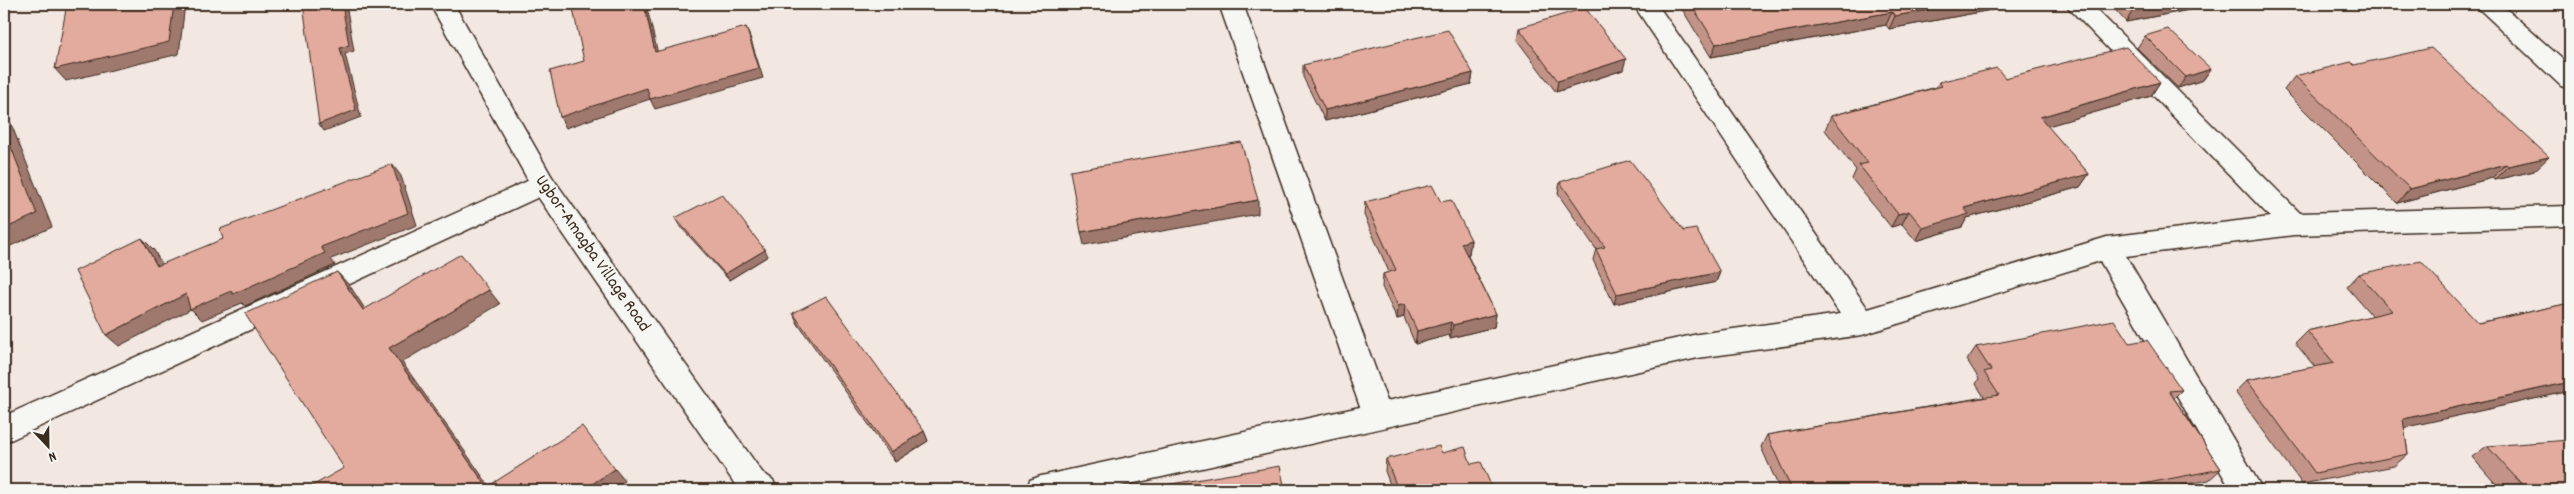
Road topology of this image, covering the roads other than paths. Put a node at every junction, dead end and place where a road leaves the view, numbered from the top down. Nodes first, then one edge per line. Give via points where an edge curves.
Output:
1 (442, 4) edge
2 (1231, 4) edge
3 (1645, 4) edge
4 (2077, 4) edge
5 (2486, 4) edge
6 (2570, 80) edge
7 (543, 184) junction
8 (2568, 220) edge
9 (2294, 224) junction
10 (2107, 248) junction
11 (1862, 322) junction
12 (1378, 417) junction
13 (4, 430) edge
14 (750, 487) edge
15 (1041, 490) edge
16 (2248, 490) edge

1 - 7 street, Ugbor-Amagba Village Road
2 - 12 street
3 - 11 street
4 - 9 street
5 - 6 street
7 - 13 street
7 - 14 street, Ugbor-Amagba Village Road
8 - 9 street
9 - 10 street
10 - 11 street
10 - 16 street
11 - 12 street via 1698,346
12 - 15 street

